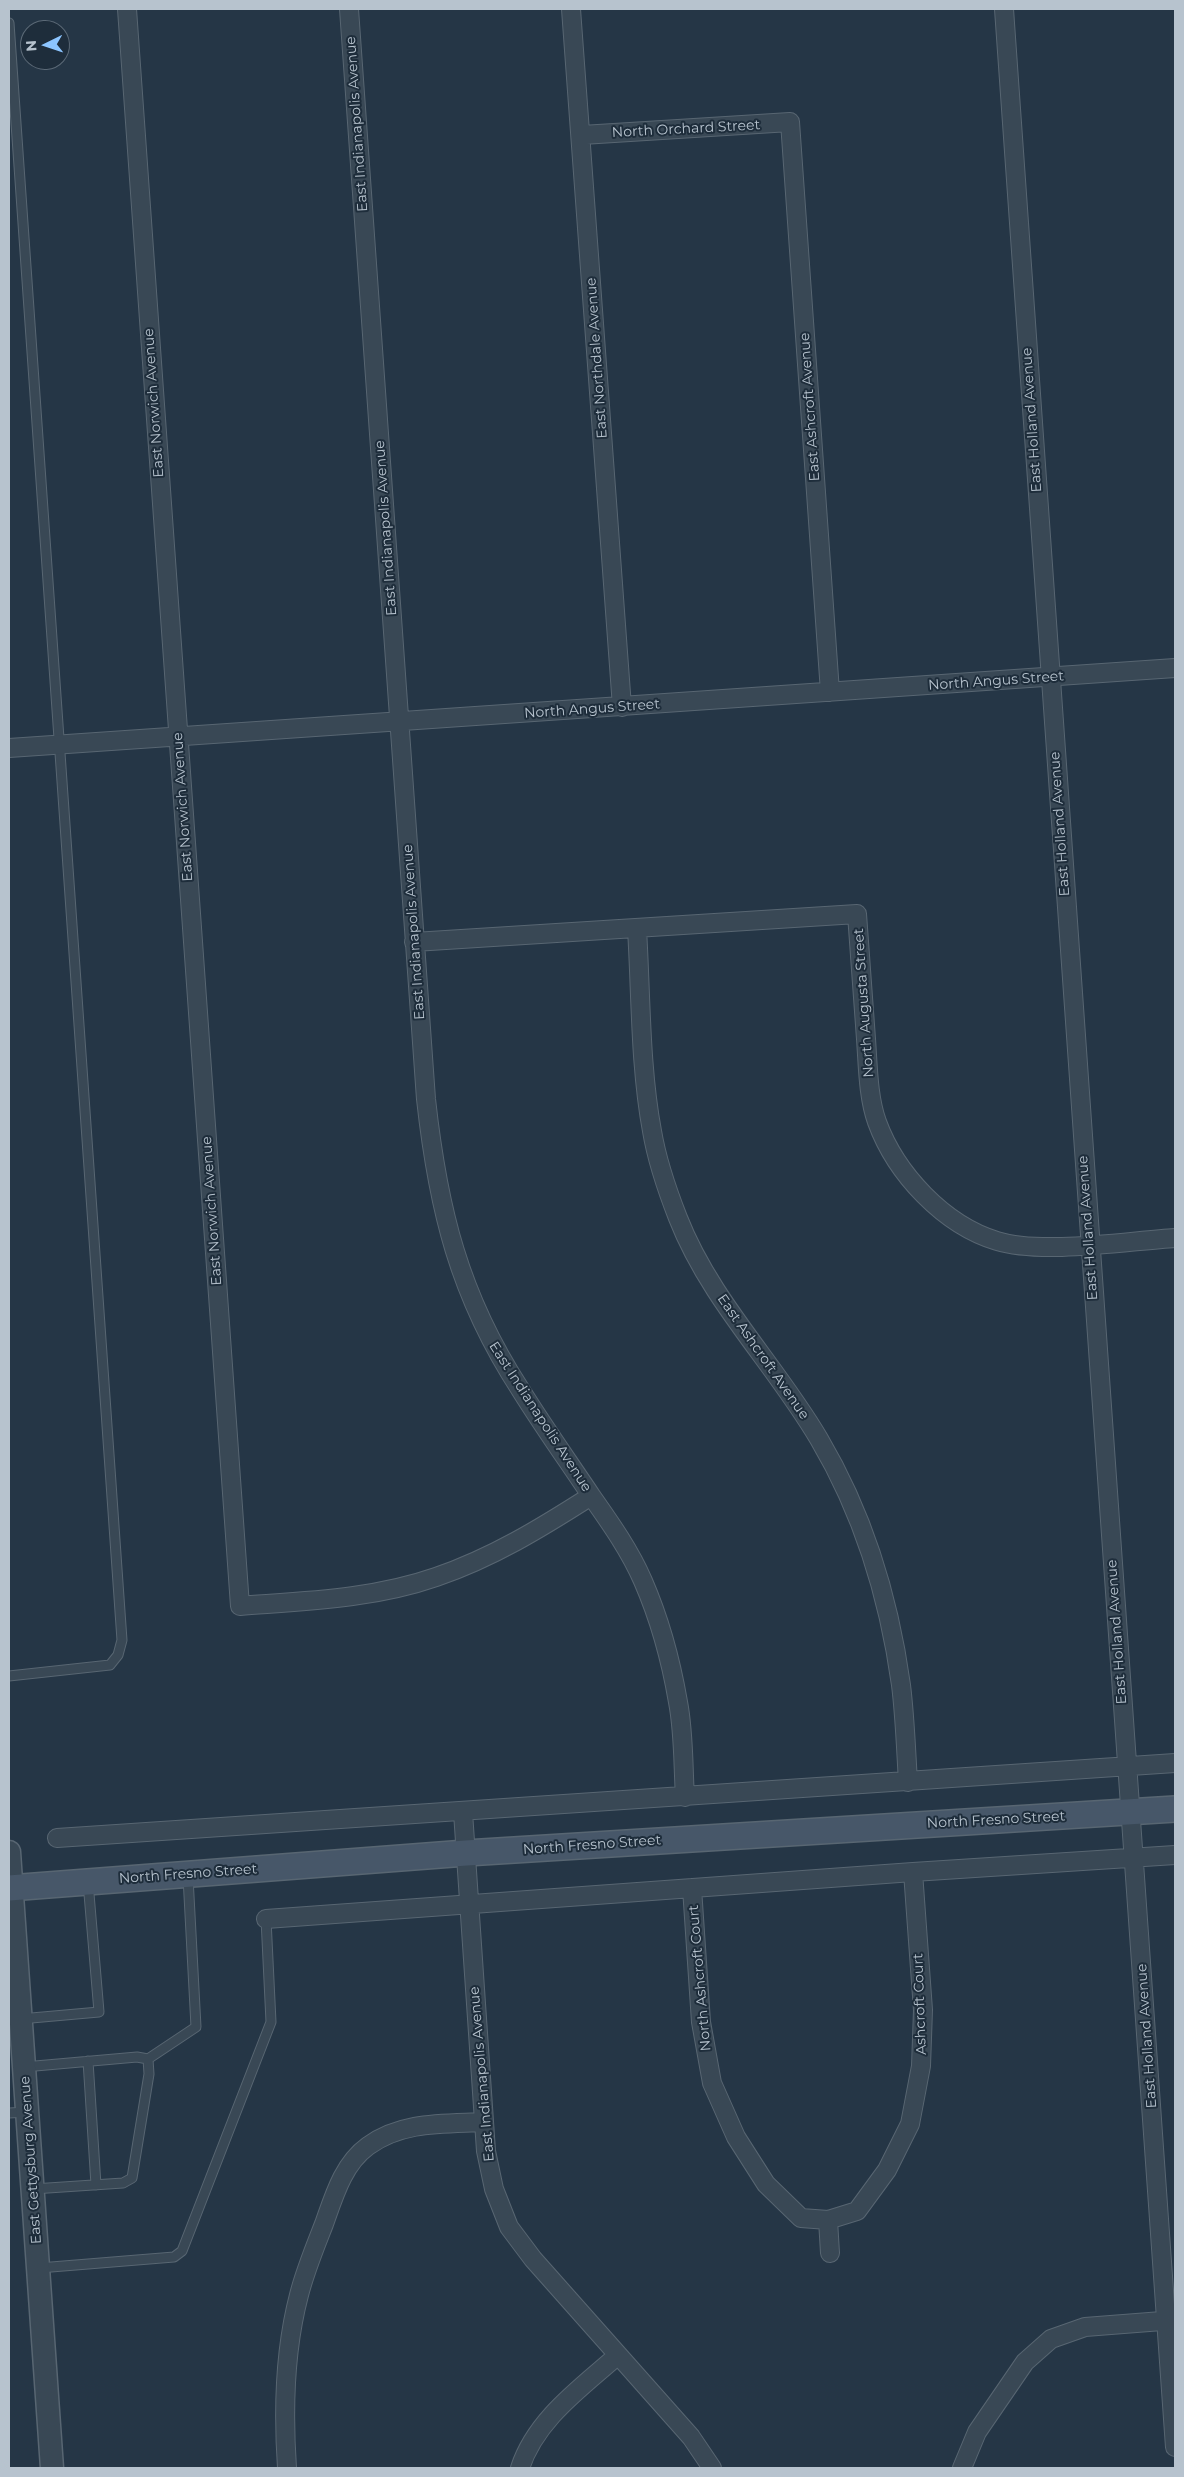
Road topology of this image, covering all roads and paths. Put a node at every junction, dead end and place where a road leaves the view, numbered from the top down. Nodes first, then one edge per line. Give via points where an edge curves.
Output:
1 (127, 9) edge
2 (349, 9) edge
3 (571, 9) edge
4 (1004, 9) edge
5 (9, 23) edge
6 (790, 122) joint
7 (582, 135) junction
8 (1175, 668) edge
9 (1050, 677) junction
10 (830, 692) junction
11 (622, 707) junction
12 (400, 722) junction
13 (178, 737) junction
14 (59, 745) junction
15 (9, 748) edge
16 (636, 929) junction
17 (414, 942) junction
18 (1175, 1238) edge
19 (1090, 1244) junction
20 (591, 1496) junction
21 (9, 1676) edge
22 (1175, 1763) edge
23 (1126, 1766) junction
24 (908, 1782) junction
25 (685, 1797) junction
26 (1175, 1809) edge
27 (463, 1812) junction
28 (1131, 1812) junction
29 (57, 1838) dead end
30 (9, 1852) edge
31 (466, 1853) junction
32 (1175, 1855) edge
33 (1135, 1858) junction
34 (913, 1872) junction
35 (188, 1874) junction
36 (88, 1882) junction
37 (10, 1888) edge
38 (692, 1888) junction
39 (469, 1903) junction
40 (266, 1919) joint
41 (15, 2020) edge
42 (148, 2059) junction
43 (88, 2061) junction
44 (24, 2067) junction
45 (18, 2112) edge
46 (484, 2122) junction
47 (96, 2185) junction
48 (33, 2189) junction
49 (828, 2220) junction
50 (830, 2253) dead end
51 (38, 2268) junction
52 (1171, 2320) edge
53 (618, 2355) junction
54 (1175, 2447) edge
55 (52, 2468) edge
56 (287, 2468) edge
57 (520, 2468) edge
58 (712, 2468) edge
59 (962, 2468) edge

1 - 13 street, East Norwich Avenue
2 - 12 street, East Indianapolis Avenue
3 - 7 street, East Northdale Avenue
4 - 9 street, East Holland Avenue
5 - 14 lane
6 - 7 street, North Orchard Street
6 - 10 street, East Ashcroft Avenue
7 - 11 street, East Northdale Avenue
8 - 9 street, North Angus Street
9 - 10 street, North Angus Street
9 - 19 street, East Holland Avenue
10 - 11 street, North Angus Street
11 - 12 street, North Angus Street
12 - 13 street, North Angus Street
12 - 17 street, East Indianapolis Avenue
13 - 14 street, North Angus Street
13 - 20 street, East Norwich Avenue via 240,1606 355,1596 435,1578 482,1560 528,1536
14 - 15 street, North Angus Street
14 - 21 lane via 122,1640 118,1655 110,1665
16 - 17 street, North Augusta Street
16 - 19 street, North Augusta Street via 857,914 869,1076 877,1121 898,1164 931,1202 961,1225 998,1241 1040,1247
16 - 24 street, East Ashcroft Avenue via 647,1092 664,1178 679,1221 700,1264 819,1438 856,1511 875,1561 892,1625 902,1687
17 - 20 street, East Indianapolis Avenue via 432,1158 444,1216 462,1276 487,1335
18 - 19 street, North Augusta Street
19 - 23 street, East Holland Avenue
20 - 25 street, East Indianapolis Avenue via 643,1581 664,1638 678,1704
22 - 23 street
23 - 24 street
23 - 28 street, East Holland Avenue
24 - 25 street
25 - 27 street
26 - 28 main road, North Fresno Street
27 - 29 street
27 - 31 street, East Indianapolis Avenue
28 - 31 main road, North Fresno Street
28 - 33 street, East Holland Avenue
30 - 37 street, East Gettysburg Avenue
31 - 35 main road, North Fresno Street
31 - 39 street, East Indianapolis Avenue
32 - 33 street
33 - 34 street
33 - 52 street, East Holland Avenue
34 - 38 street
34 - 49 street, Ashcroft Court via 923,2010 921,2066 910,2124 887,2170 857,2211
35 - 36 main road, North Fresno Street
35 - 42 lane via 196,2027
36 - 37 main road, North Fresno Street
36 - 41 lane via 99,2012
37 - 41 street, East Gettysburg Avenue
38 - 39 street
38 - 49 street, North Ashcroft Court via 701,2022 712,2083 736,2137 766,2184 801,2218
39 - 40 street
39 - 46 street, East Indianapolis Avenue
40 - 51 lane via 271,2022 182,2251 174,2257
41 - 44 street, East Gettysburg Avenue
42 - 43 lane
42 - 47 lane via 149,2074 132,2178 123,2183
43 - 44 lane
43 - 47 lane
44 - 45 street, East Gettysburg Avenue
45 - 48 street, East Gettysburg Avenue
46 - 53 street, East Indianapolis Avenue via 494,2189 509,2227
46 - 56 street via 420,2125 391,2132 367,2146 350,2163 337,2186 299,2294 291,2332 285,2382
47 - 48 lane
48 - 51 street, East Gettysburg Avenue
49 - 50 street
51 - 55 street, East Gettysburg Avenue
52 - 54 street, East Holland Avenue
52 - 59 street via 1085,2327 1051,2339 1025,2362 977,2432
53 - 57 street via 547,2418 526,2449
53 - 58 street, East Indianapolis Avenue via 691,2436

